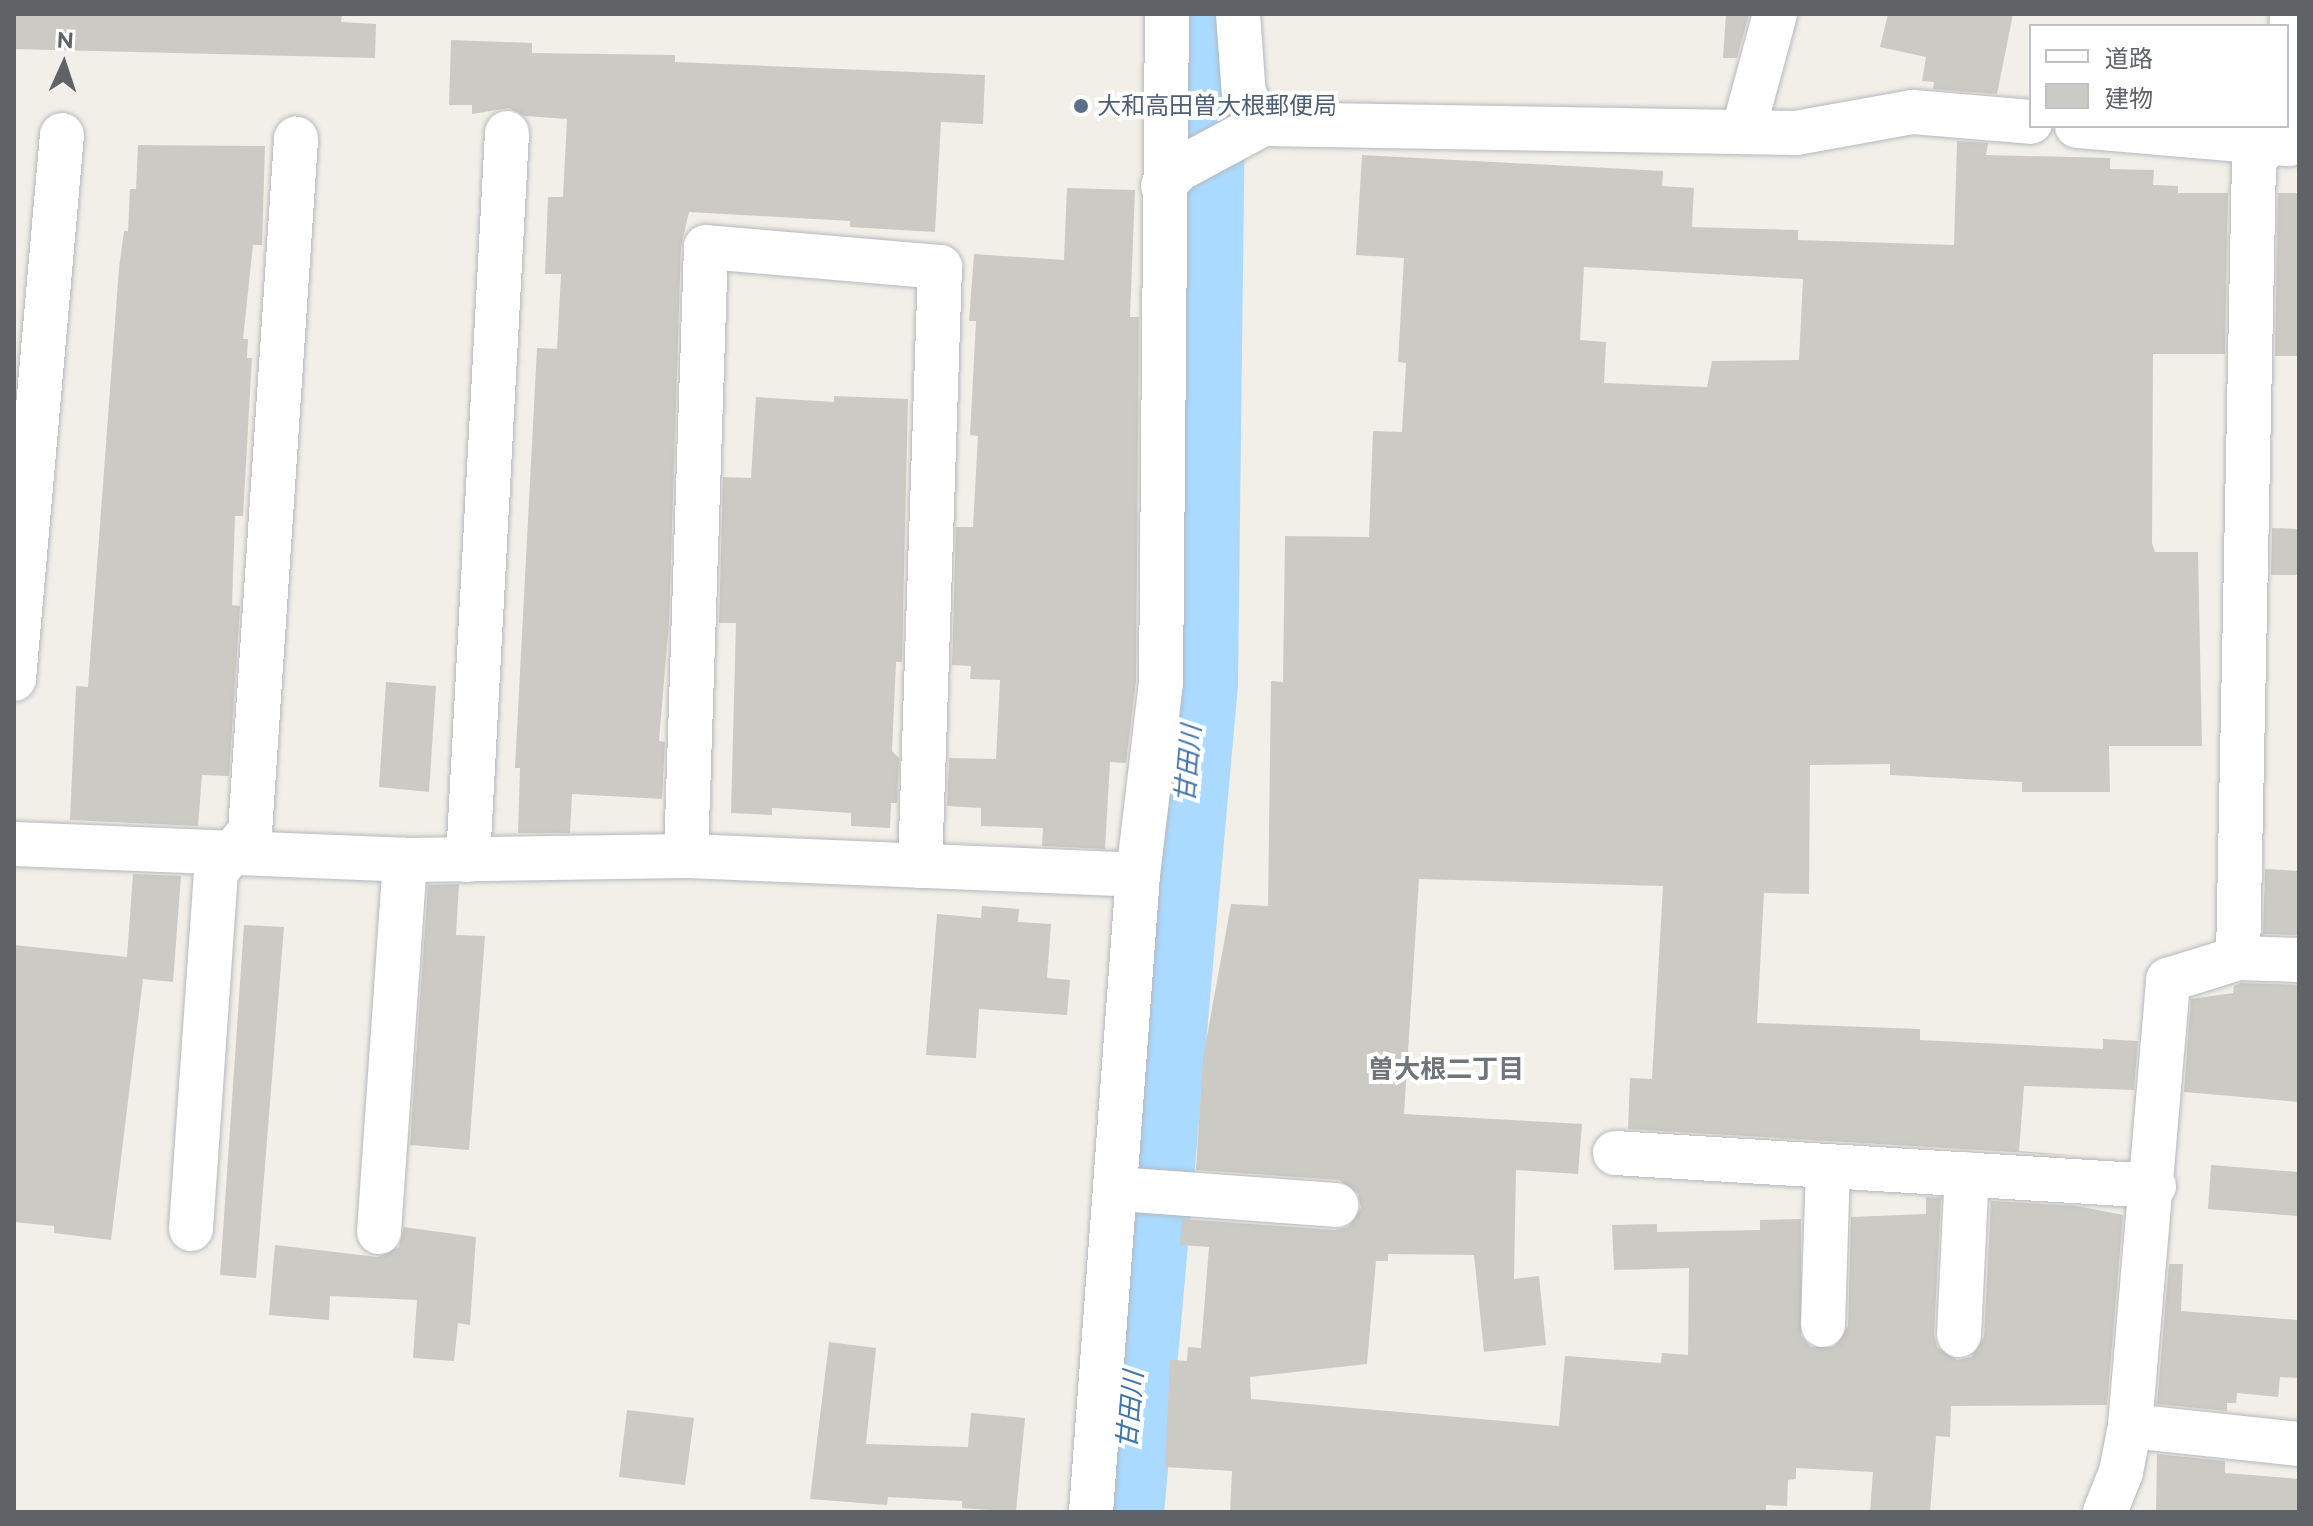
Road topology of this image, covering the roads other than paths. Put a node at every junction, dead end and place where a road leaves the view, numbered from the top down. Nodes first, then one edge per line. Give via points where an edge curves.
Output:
1 (1167, 14) edge
2 (1238, 14) edge
3 (1775, 14) edge
4 (2292, 14) edge
5 (2289, 85) edge
6 (2029, 122) edge
7 (2137, 128) edge
8 (1252, 131) junction
9 (1743, 132) junction
10 (507, 133) dead end
11 (2287, 133) edge
12 (62, 135) dead end
13 (296, 139) dead end
14 (1171, 178) junction
15 (14, 679) edge
16 (14, 844) edge
17 (227, 853) junction
18 (686, 856) junction
19 (405, 860) junction
20 (468, 860) junction
21 (920, 866) junction
22 (1138, 875) junction
23 (2238, 958) junction
24 (2299, 960) edge
25 (1615, 1153) dead end
26 (1828, 1166) junction
27 (1967, 1174) junction
28 (2154, 1186) junction
29 (1118, 1189) junction
30 (1336, 1205) dead end
31 (191, 1229) dead end
32 (379, 1232) dead end
33 (1823, 1325) dead end
34 (1959, 1335) dead end
35 (2130, 1426) junction
36 (2299, 1444) edge
37 (1091, 1512) edge
38 (2105, 1512) edge

1 - 14 street
2 - 8 street
3 - 9 street
4 - 5 street
6 - 9 street via 1913,112 1796,133
7 - 11 street
8 - 9 street
8 - 14 street
10 - 20 street
11 - 23 street via 2254,159
12 - 15 street
13 - 17 street via 250,832
14 - 22 street via 1161,683
16 - 17 street
17 - 19 street
17 - 31 street via 216,871
18 - 20 street
18 - 21 street
18 - 21 street via 706,247 940,267
19 - 20 street
19 - 32 street
21 - 22 street
22 - 29 street
23 - 24 street
23 - 28 street via 2168,980
25 - 26 street
26 - 27 street
26 - 33 street
27 - 28 street
27 - 34 street
28 - 35 street
29 - 30 street
29 - 37 street
35 - 36 street
35 - 38 street via 2121,1472

